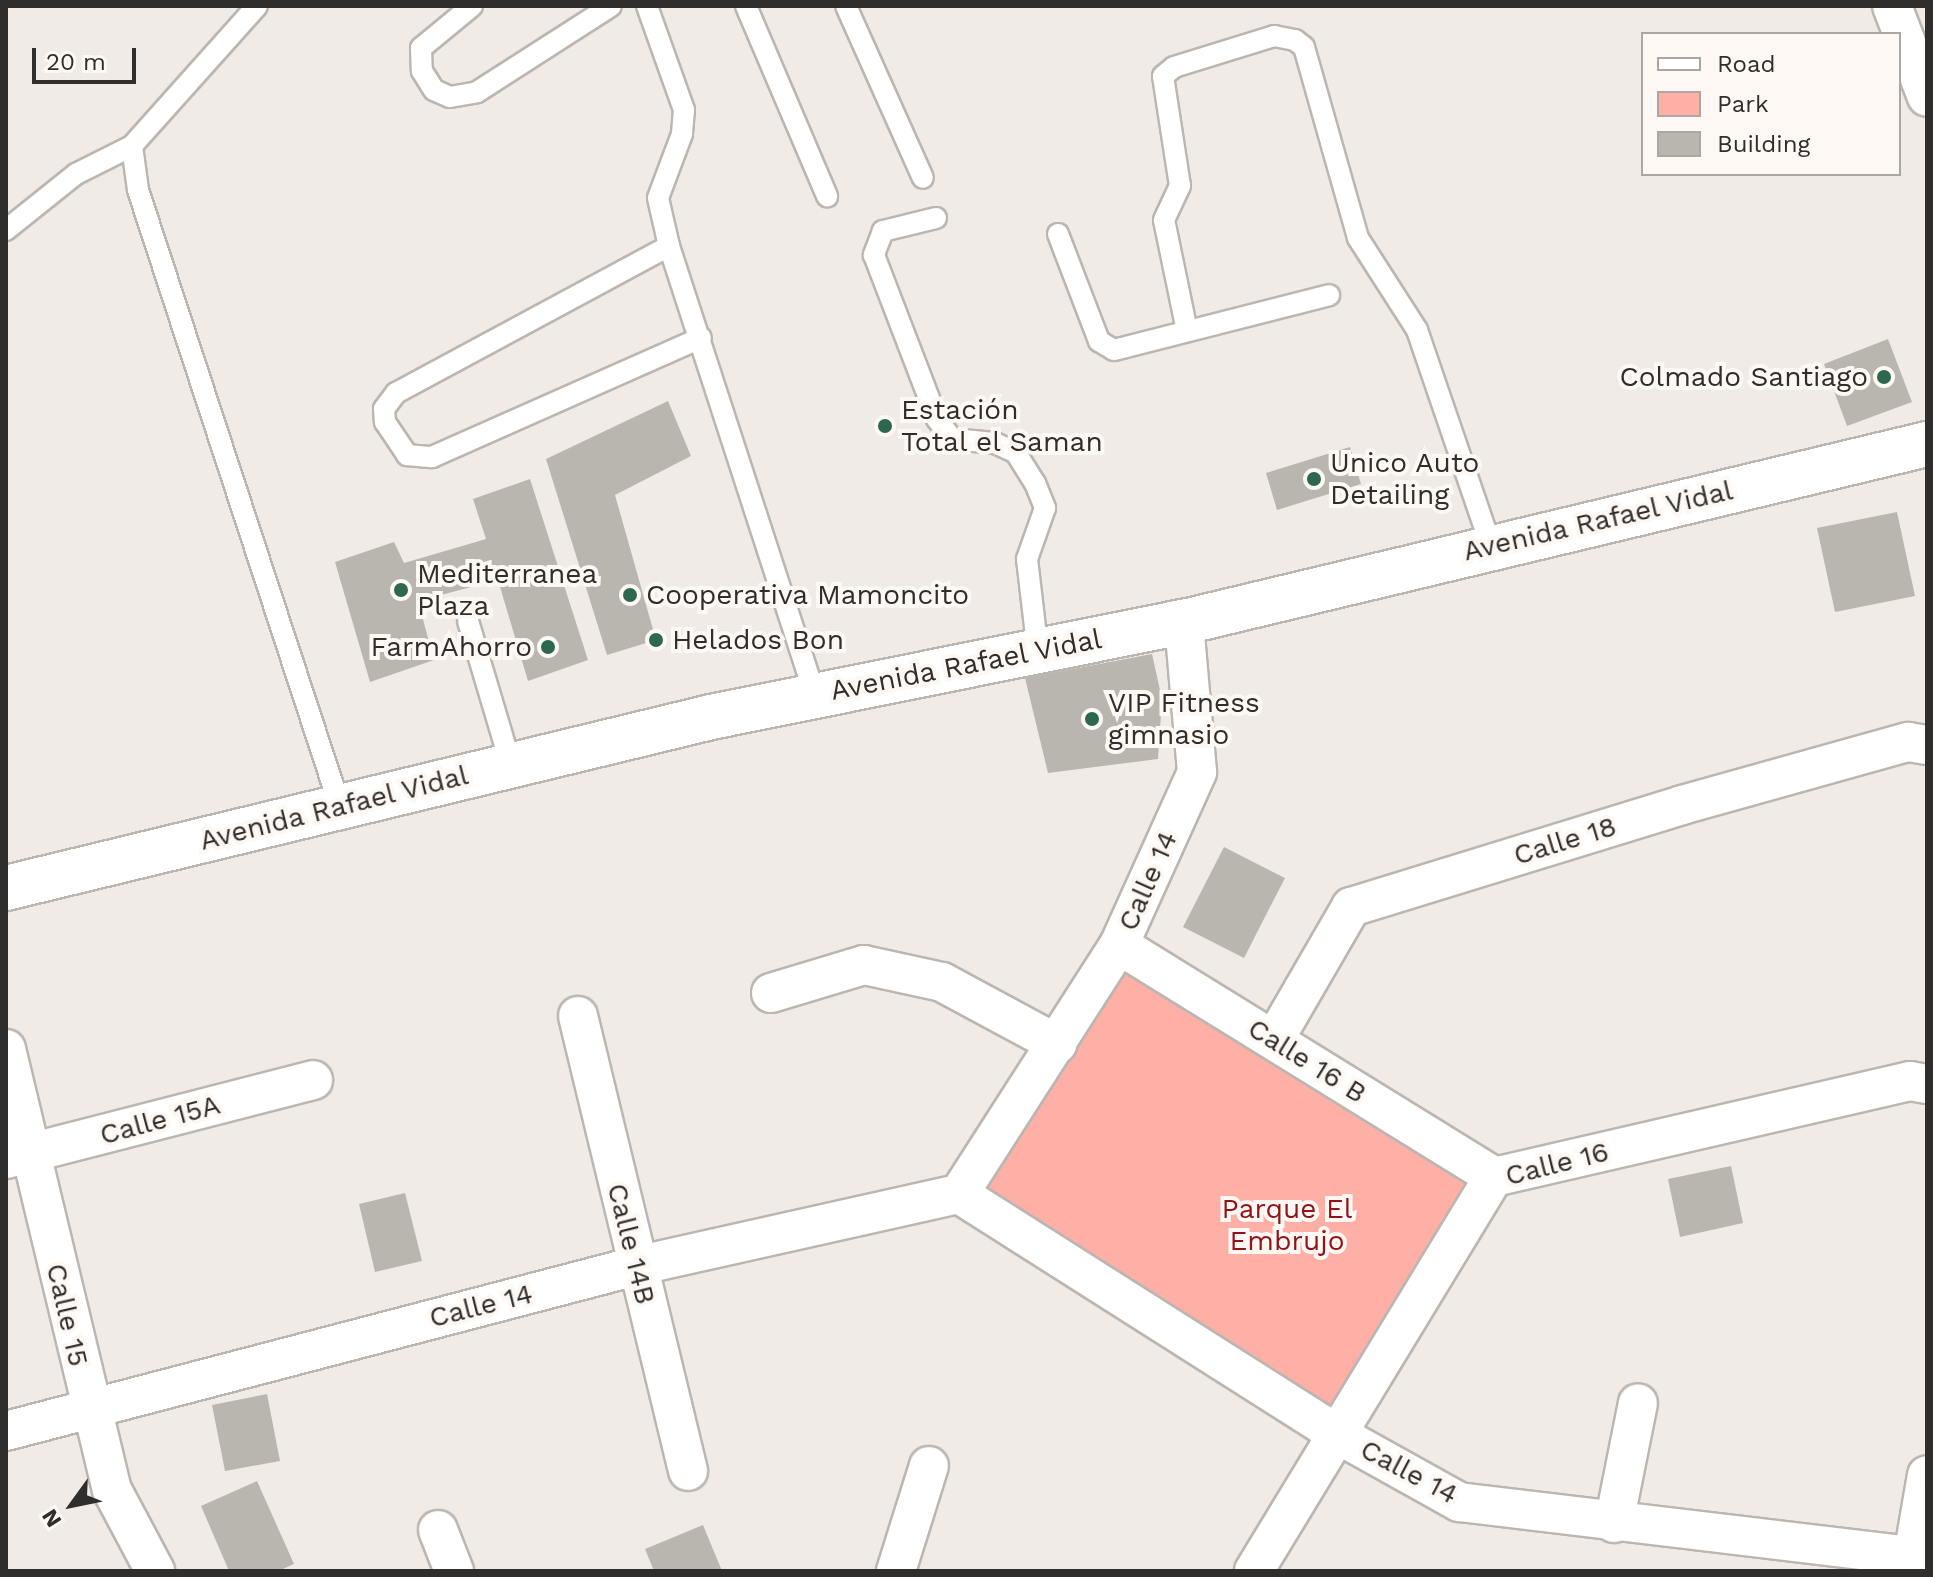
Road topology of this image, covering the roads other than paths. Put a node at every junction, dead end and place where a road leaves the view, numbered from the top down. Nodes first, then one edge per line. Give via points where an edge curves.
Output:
1 (257, 6) edge
2 (472, 6) edge
3 (611, 6) edge
4 (647, 6) edge
5 (746, 6) edge
6 (846, 6) edge
7 (1892, 6) edge
8 (1927, 97) edge
9 (132, 146) junction
10 (923, 178) dead end
11 (827, 196) dead end
12 (936, 218) dead end
13 (6, 230) edge
14 (1058, 234) dead end
15 (669, 246) junction
16 (1329, 295) dead end
17 (1187, 331) junction
18 (701, 338) junction
19 (1927, 444) edge
20 (1491, 546) junction
21 (468, 621) dead end
22 (1184, 622) junction
23 (1038, 652) junction
24 (815, 695) junction
25 (1927, 745) edge
26 (511, 765) junction
27 (340, 807) junction
28 (6, 888) edge
29 (1119, 945) junction
30 (771, 993) dead end
31 (578, 1016) dead end
32 (1274, 1040) junction
33 (1057, 1044) junction
34 (6, 1049) edge
35 (313, 1080) dead end
36 (1927, 1084) edge
37 (17, 1157) edge
38 (1494, 1177) junction
39 (959, 1194) junction
40 (636, 1266) junction
41 (1638, 1403) dead end
42 (88, 1406) junction
43 (6, 1431) edge
44 (1337, 1434) junction
45 (929, 1466) dead end
46 (688, 1471) dead end
47 (1927, 1475) edge
48 (1614, 1523) junction
49 (438, 1530) dead end
50 (1920, 1557) edge
51 (155, 1571) edge
52 (454, 1571) edge
53 (896, 1571) edge
54 (1254, 1571) edge

1 - 9 lane
2 - 3 lane via 421,48 422,71 434,90 450,97 477,92
4 - 15 lane via 684,110 682,134 658,198
5 - 11 lane
6 - 10 lane
7 - 8 street
9 - 13 lane via 76,174
9 - 27 lane via 138,190
12 - 23 lane via 883,231 874,255 937,419 952,439 995,443 1016,453 1035,483 1045,508 1027,559
14 - 17 lane via 1099,341 1114,350
15 - 18 lane
15 - 18 lane via 396,393 384,409 385,422 407,455 432,457
16 - 17 lane
17 - 20 lane via 1164,220 1180,186 1163,76 1174,67 1274,36 1295,40 1304,47 1358,238 1417,330
18 - 24 lane
19 - 20 main road, Avenida Rafael Vidal
20 - 22 main road, Avenida Rafael Vidal
21 - 26 lane
22 - 23 main road, Avenida Rafael Vidal
22 - 29 street, Calle 14 via 1197,772
23 - 24 main road, Avenida Rafael Vidal
24 - 26 main road, Avenida Rafael Vidal
25 - 32 street, Calle 18 via 1908,742 1697,801 1351,907
26 - 27 main road, Avenida Rafael Vidal
27 - 28 main road, Avenida Rafael Vidal
29 - 32 street, Calle 16 B
29 - 33 street, Calle 14
30 - 33 street via 864,965 942,982
31 - 40 street, Calle 14B
32 - 38 street, Calle 16 B
33 - 39 street, Calle 14
34 - 37 street, Calle 15
35 - 37 street, Calle 15A
36 - 38 street, Calle 16 via 1910,1081
37 - 42 street, Calle 15
38 - 44 street, Calle 16
39 - 40 street, Calle 14
39 - 44 street, Calle 14
40 - 42 street, Calle 14
40 - 46 street, Calle 14B
41 - 48 street
42 - 43 street, Calle 14
42 - 51 street, Calle 15 via 112,1490
44 - 48 street, Calle 14 via 1459,1502
44 - 54 street, Calle 16
45 - 53 street
47 - 50 street
48 - 50 street, Calle 14
49 - 52 street

